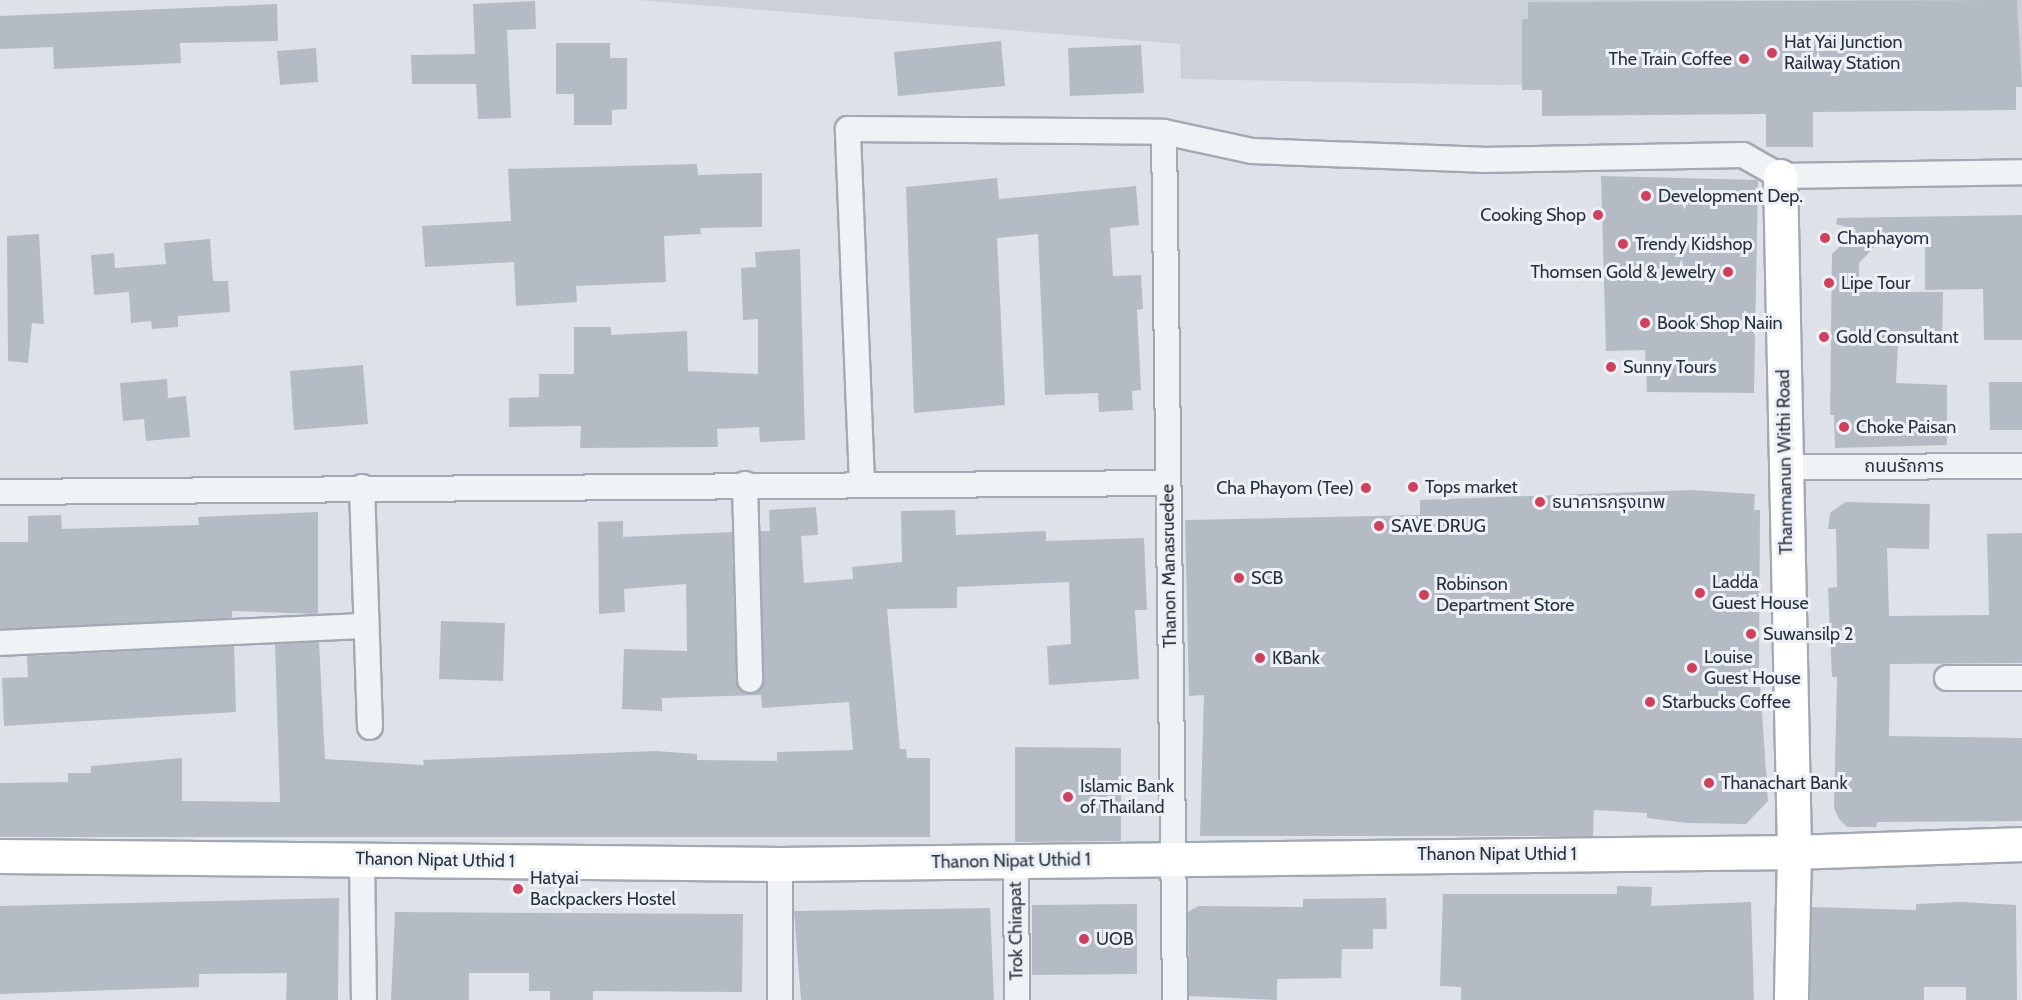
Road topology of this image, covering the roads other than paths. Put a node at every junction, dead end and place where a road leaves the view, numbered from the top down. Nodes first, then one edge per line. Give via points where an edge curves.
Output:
1 (1164, 132) junction
2 (2022, 172) edge
3 (1780, 176) junction
4 (2022, 466) edge
5 (1785, 467) junction
6 (862, 483) junction
7 (1167, 483) junction
8 (745, 484) junction
9 (362, 487) junction
10 (0, 492) edge
11 (366, 626) junction
12 (0, 643) edge
13 (1947, 678) dead end
14 (2022, 678) edge
15 (750, 680) dead end
16 (370, 727) dead end
17 (2022, 844) edge
18 (1794, 852) junction
19 (0, 856) edge
20 (1176, 857) junction
21 (362, 859) junction
22 (1016, 862) junction
23 (780, 864) junction
24 (364, 1000) edge
25 (780, 1000) edge
26 (1017, 1000) edge
27 (1175, 1000) edge
28 (1791, 1000) edge

1 - 3 street via 1252,151 1482,160 1743,155
1 - 6 street via 848,129
1 - 7 street, Thanon Manasruedee
2 - 3 street
3 - 5 street, Thammanun Withi Road
4 - 5 street, ถนนรัถการ
5 - 18 street, Thammanun Withi Road
6 - 7 street
6 - 8 street
7 - 20 street, Thanon Manasruedee
8 - 9 street
8 - 15 street
9 - 10 street
9 - 11 street
11 - 12 street
11 - 16 street
13 - 14 street
17 - 18 street, Thanon Nipat Uthid 1
18 - 20 street, Thanon Nipat Uthid 1
18 - 28 street, Thammanun Withi Road
19 - 21 street, Thanon Nipat Uthid 1
20 - 22 street, Thanon Nipat Uthid 1
20 - 27 street, Thanon Manasruedee
21 - 23 street, Thanon Nipat Uthid 1
21 - 24 street
22 - 23 street, Thanon Nipat Uthid 1
22 - 26 street, Trok Chirapat
23 - 25 street

